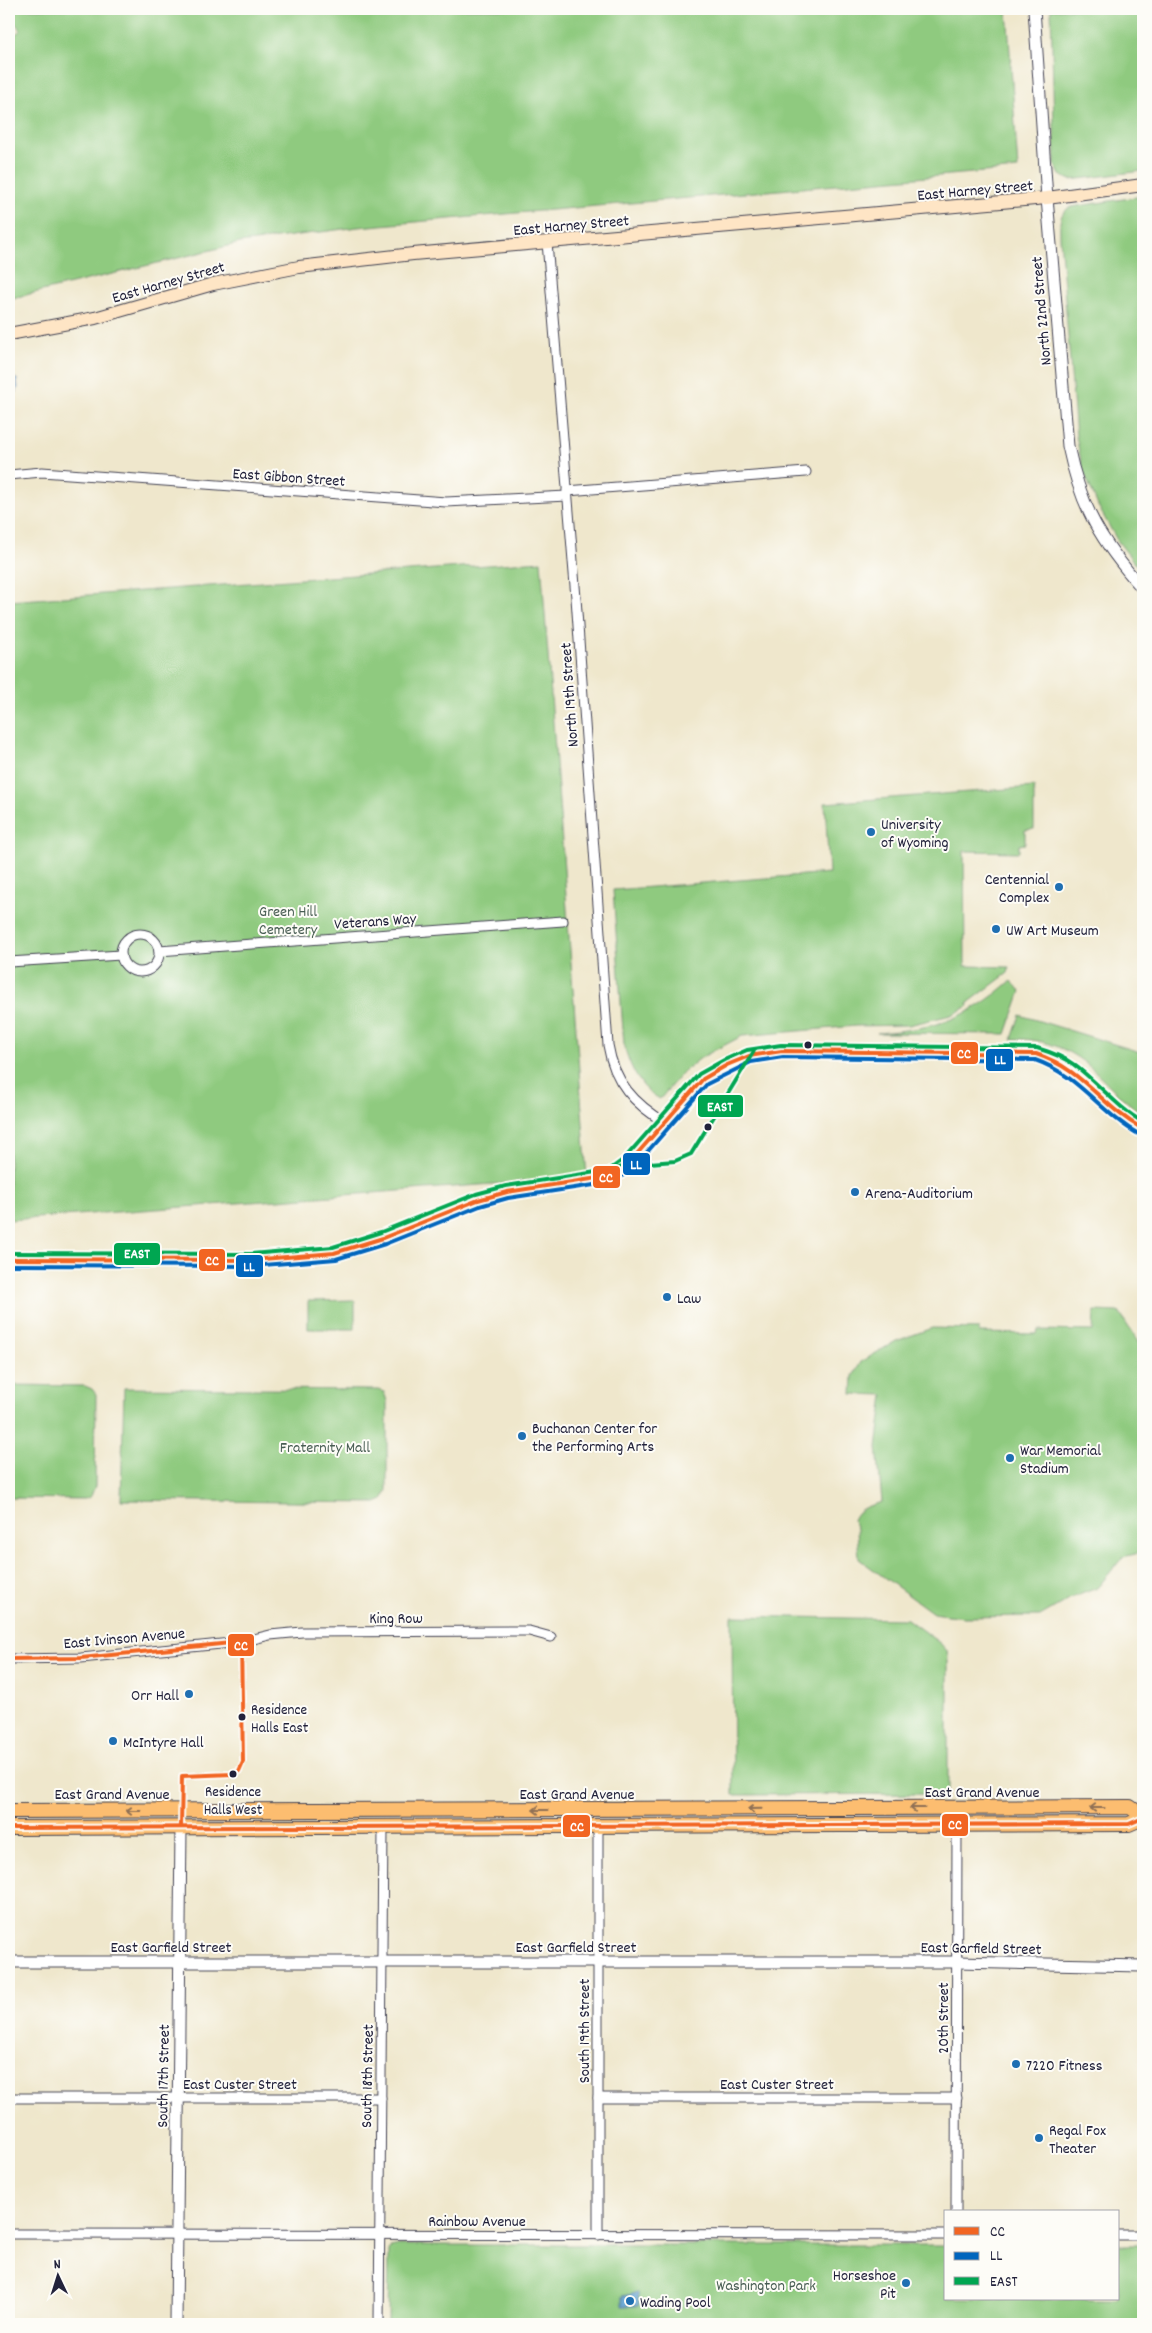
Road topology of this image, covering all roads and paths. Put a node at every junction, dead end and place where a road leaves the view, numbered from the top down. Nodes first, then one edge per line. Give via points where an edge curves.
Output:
1 (1034, 9) edge
2 (1143, 185) edge
3 (1047, 198) junction
4 (547, 242) junction
5 (9, 334) edge
6 (806, 472) dead end
7 (9, 475) edge
8 (567, 494) junction
9 (1143, 589) edge
10 (563, 921) dead end
11 (159, 951) junction
12 (121, 955) junction
13 (9, 962) edge
14 (666, 1123) junction
15 (1143, 1129) edge
16 (9, 1259) edge
17 (551, 1637) dead end
18 (242, 1642) joint
19 (9, 1660) edge
20 (9, 1812) edge
21 (1143, 1817) edge
22 (957, 1825) junction
23 (181, 1827) junction
24 (598, 1827) junction
25 (9, 1828) edge
26 (383, 1828) junction
27 (9, 1962) edge
28 (180, 1962) junction
29 (382, 1962) junction
30 (598, 1962) junction
31 (957, 1962) junction
32 (1143, 1966) edge
33 (9, 2098) edge
34 (178, 2098) junction
35 (381, 2098) junction
36 (598, 2098) junction
37 (956, 2098) junction
38 (956, 2210) edge
39 (9, 2234) edge
40 (177, 2234) junction
41 (380, 2235) junction
42 (598, 2235) junction
43 (944, 2235) edge
44 (1120, 2235) edge
45 (1143, 2236) edge
46 (176, 2324) edge
47 (379, 2324) edge

1 - 3 street, North 22nd Street
2 - 3 main road, East Harney Street
3 - 4 main road, East Harney Street
3 - 9 street, North 22nd Street via 1065,417 1074,474 1096,528
4 - 5 main road, East Harney Street via 348,261 253,274 95,318
4 - 8 street, North 19th Street
6 - 8 street, East Gibbon Street
7 - 8 street, East Gibbon Street via 42,472 446,502
8 - 14 street, North 19th Street via 608,1045 614,1070 629,1095 647,1112
10 - 11 street, Veterans Way
11 - 12 street via 152,967 142,972 130,969
11 - 12 street via 155,941 141,933 126,940
12 - 13 street
14 - 15 street via 703,1079 727,1065 759,1054 816,1050 1021,1053 1050,1058 1079,1075 1115,1112
14 - 16 street via 628,1164 611,1176 507,1192 478,1200 383,1238 334,1253 251,1260
17 - 18 street, King Row via 529,1631 302,1632
18 - 19 street, East Ivinson Avenue via 81,1658
21 -> 20 main road, East Grand Avenue via 1130,1807
21 - 22 main road, East Grand Avenue via 1129,1824
22 - 24 main road, East Grand Avenue
22 - 31 street, 20th Street
23 - 25 main road, East Grand Avenue
23 - 26 main road, East Grand Avenue
23 - 28 street, South 17th Street
24 - 26 main road, East Grand Avenue
24 - 30 street, South 19th Street
26 - 29 street, South 18th Street
27 - 28 street, East Garfield Street
28 - 29 street, East Garfield Street
28 - 34 street, South 17th Street
29 - 30 street, East Garfield Street
29 - 35 street, South 18th Street
30 - 31 street, East Garfield Street
30 - 36 street, South 19th Street
31 - 32 street, East Garfield Street
31 - 37 street, 20th Street
33 - 34 street, East Custer Street
34 - 35 street, East Custer Street
34 - 40 street, South 17th Street
35 - 41 street, South 18th Street
36 - 37 street, East Custer Street
36 - 42 street, South 19th Street
37 - 38 street, 20th Street
39 - 40 street, Rainbow Avenue
40 - 41 street, Rainbow Avenue
40 - 46 street, South 17th Street
41 - 42 street, Rainbow Avenue
41 - 47 street, South 18th Street
42 - 43 street, Rainbow Avenue
44 - 45 street

